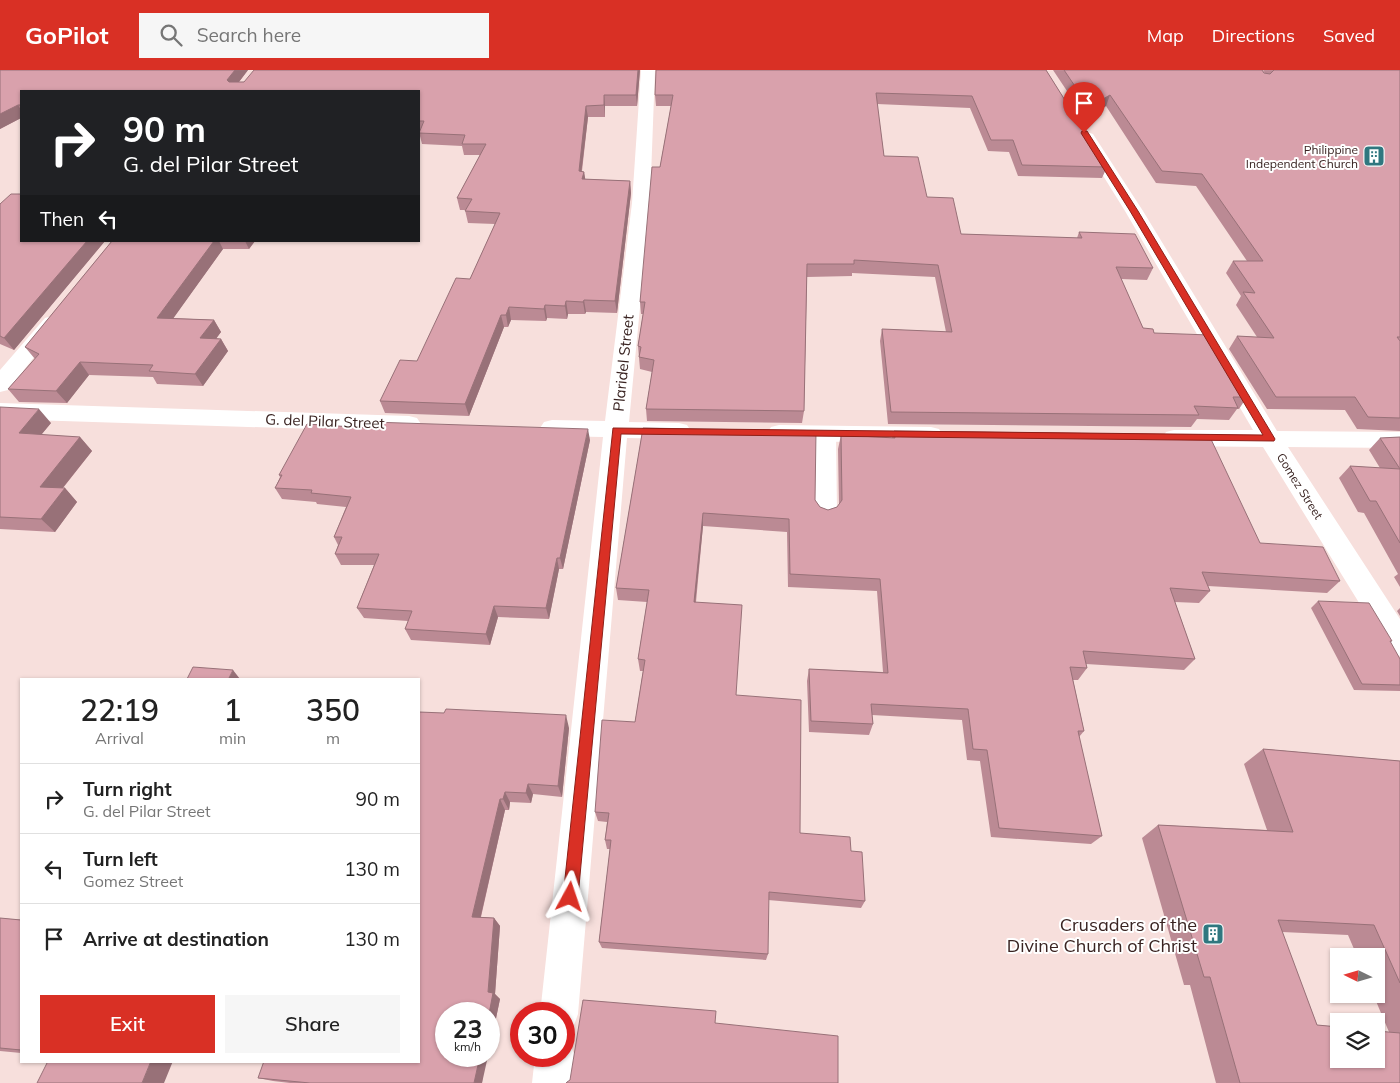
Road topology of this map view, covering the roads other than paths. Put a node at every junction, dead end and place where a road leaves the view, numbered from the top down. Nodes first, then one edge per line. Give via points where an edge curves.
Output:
1 (648, 70) edge
2 (1076, 120) edge
3 (61, 311) edge
4 (8, 360) edge
5 (0, 385) edge
6 (0, 411) edge
7 (427, 424) edge
8 (527, 428) edge
9 (616, 430) junction
10 (702, 432) edge
11 (759, 432) edge
12 (826, 433) junction
13 (958, 435) edge
14 (1153, 438) edge
15 (1270, 439) junction
16 (1400, 440) edge
17 (826, 513) edge
18 (1400, 644) edge
19 (560, 1002) edge
20 (554, 1067) edge
21 (552, 1083) edge

1 - 9 street, Plaridel Street via 641,203
2 - 15 street, Gomez Street
3 - 4 street
4 - 5 street
6 - 7 street, G. del Pilar Street
8 - 9 street
9 - 10 street
9 - 19 street, Plaridel Street
11 - 12 street
12 - 13 street
12 - 17 lane
14 - 15 street
15 - 16 street
15 - 18 street, Gomez Street
20 - 21 street

